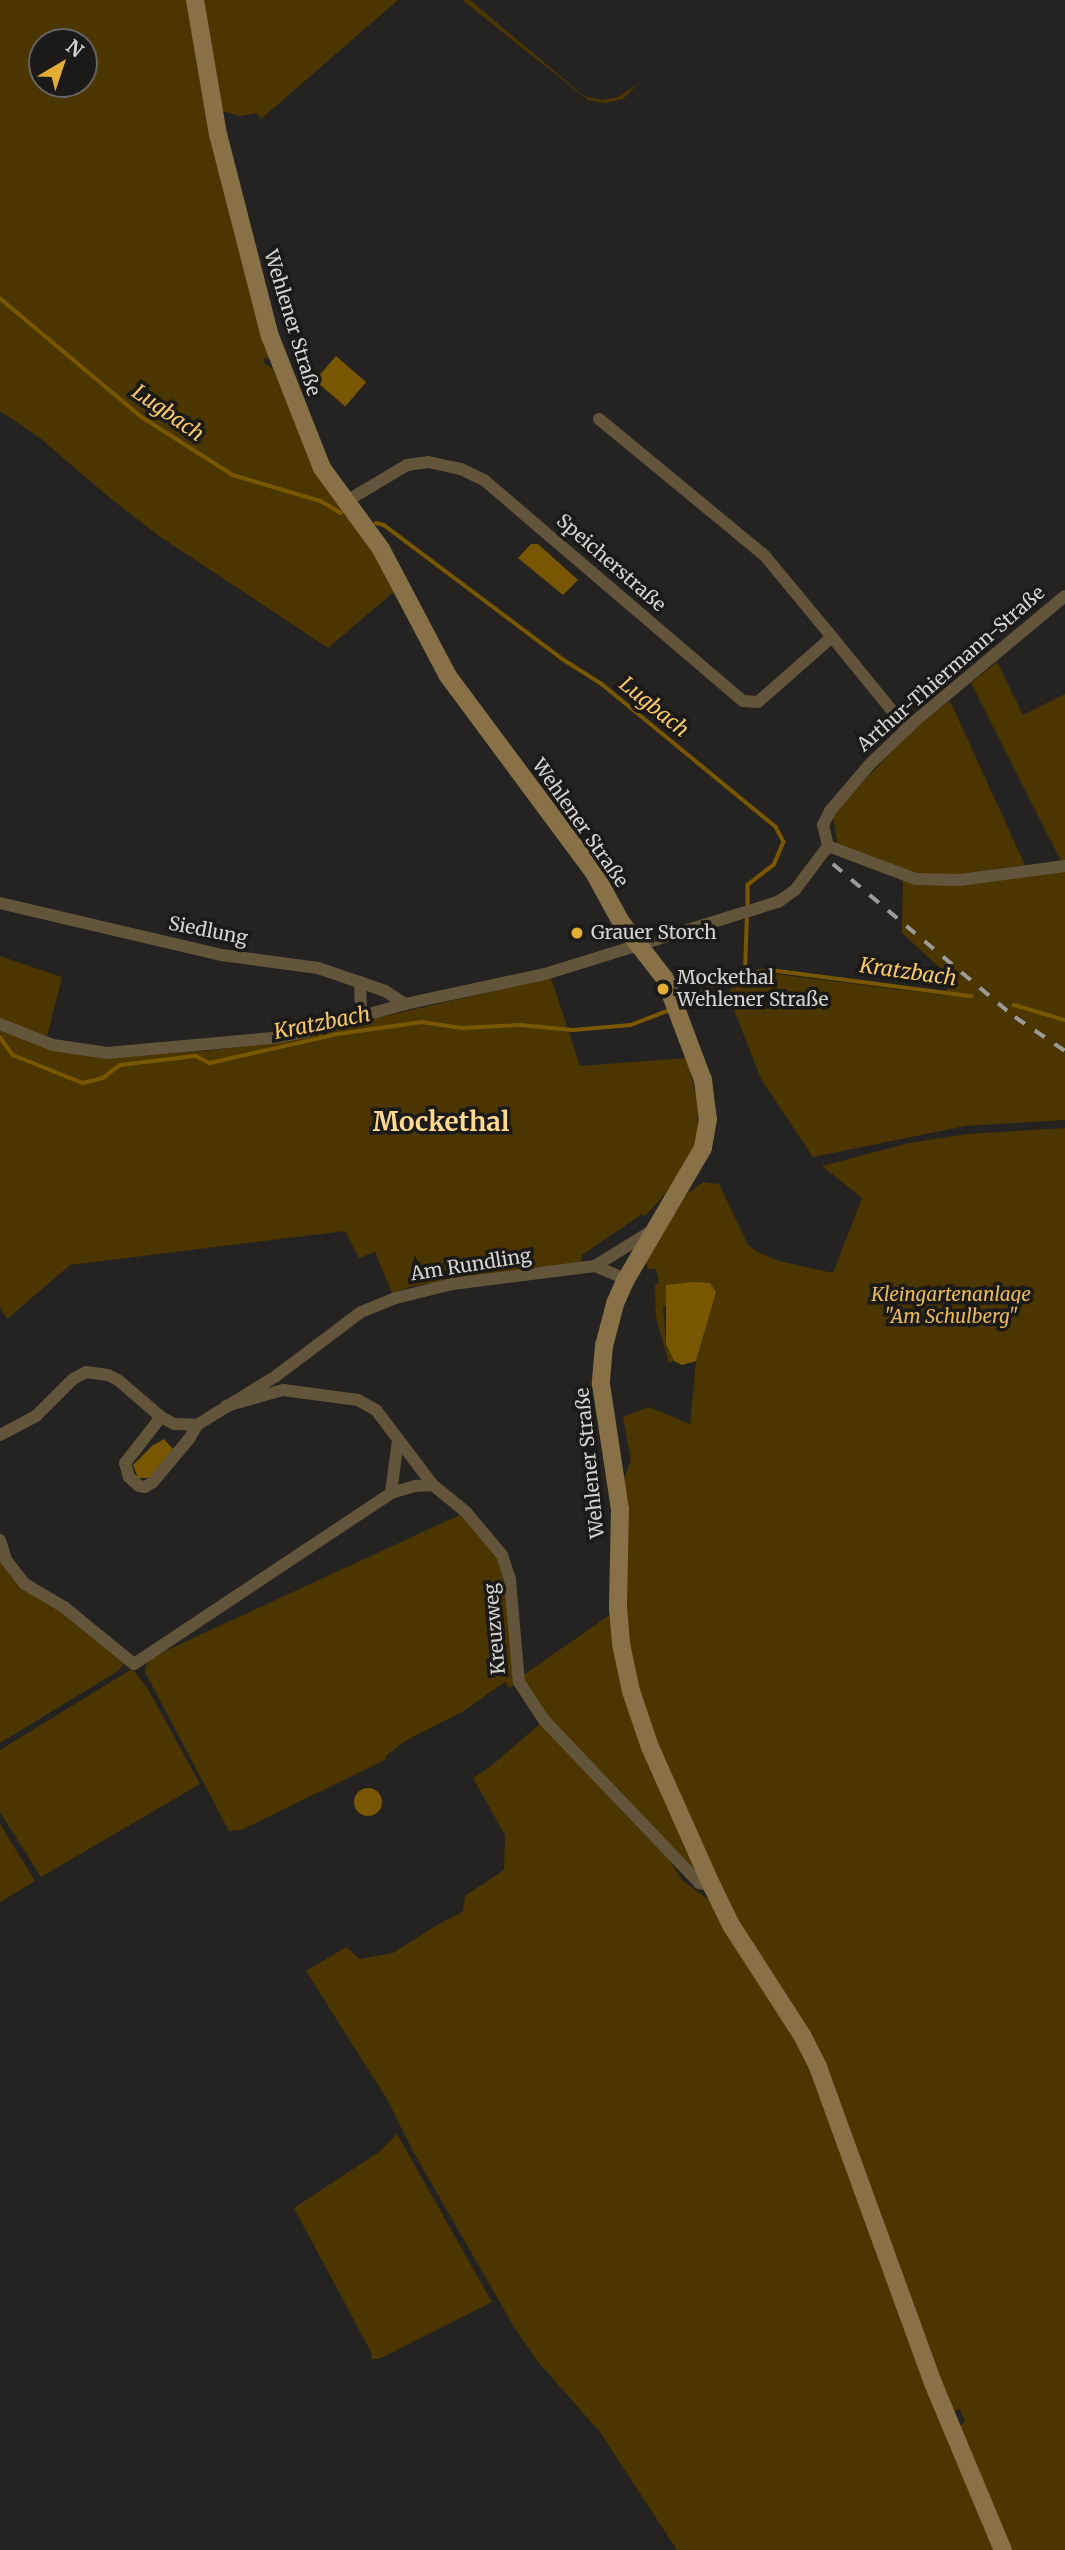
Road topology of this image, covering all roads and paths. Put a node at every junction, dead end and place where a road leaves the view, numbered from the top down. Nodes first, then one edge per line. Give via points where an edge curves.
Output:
1 (195, 0) edge
2 (598, 419) dead end
3 (345, 502) junction
4 (1065, 596) edge
5 (832, 637) junction
6 (907, 729) junction
7 (828, 846) junction
8 (1065, 866) edge
9 (0, 903) edge
10 (640, 945) junction
11 (360, 982) junction
12 (405, 1004) junction
13 (361, 1016) junction
14 (0, 1024) edge
15 (653, 1230) junction
16 (594, 1266) junction
17 (626, 1279) junction
18 (226, 1406) junction
19 (160, 1417) junction
20 (197, 1424) junction
21 (0, 1436) edge
22 (398, 1440) junction
23 (433, 1486) junction
24 (391, 1493) junction
25 (0, 1540) edge
26 (712, 1886) junction
27 (1003, 2550) edge

1 - 3 street, Wehlener Straße via 218,134 270,337 322,468
2 - 5 street via 765,556
3 - 5 street, Speicherstraße via 407,465 428,462 473,475 743,701 758,702
3 - 10 street, Wehlener Straße via 381,550 455,687 593,871 621,922
4 - 6 street, Arthur-Thiermann-Straße
5 - 6 street
6 - 7 street, Arthur-Thiermann-Straße via 830,811 823,825
7 - 8 street via 916,879 960,880
7 - 10 street via 795,890 778,902
9 - 11 street, Siedlung via 222,955 318,968
10 - 12 street via 545,974
10 - 15 street, Wehlener Straße via 675,1000 703,1080 708,1119 696,1165
11 - 12 street, Siedlung
11 - 13 street
12 - 13 street
13 - 14 street via 273,1038 107,1053 52,1045
15 - 16 street, Am Rundling
15 - 17 street, Wehlener Straße
16 - 17 street
16 - 18 street, Am Rundling via 452,1284 396,1298 361,1312 276,1376
17 - 26 street, Wehlener Straße via 609,1325 601,1384 620,1509 621,1644 650,1747
18 - 20 street, Am Rundling
18 - 22 street, Kreuzweg via 283,1391 358,1400 376,1410
19 - 20 street via 174,1424
19 - 20 street, Am Rundling via 125,1463 129,1477 139,1486 153,1482
19 - 21 street via 118,1380 86,1372 36,1416
22 - 23 street, Kreuzweg
22 - 24 street
23 - 24 street
23 - 26 street, Kreuzweg via 466,1512 502,1555 510,1580 519,1682 544,1720 699,1882
24 - 25 street via 135,1664 64,1607 25,1584 6,1560
26 - 27 street, Wehlener Straße via 818,2067 933,2383

